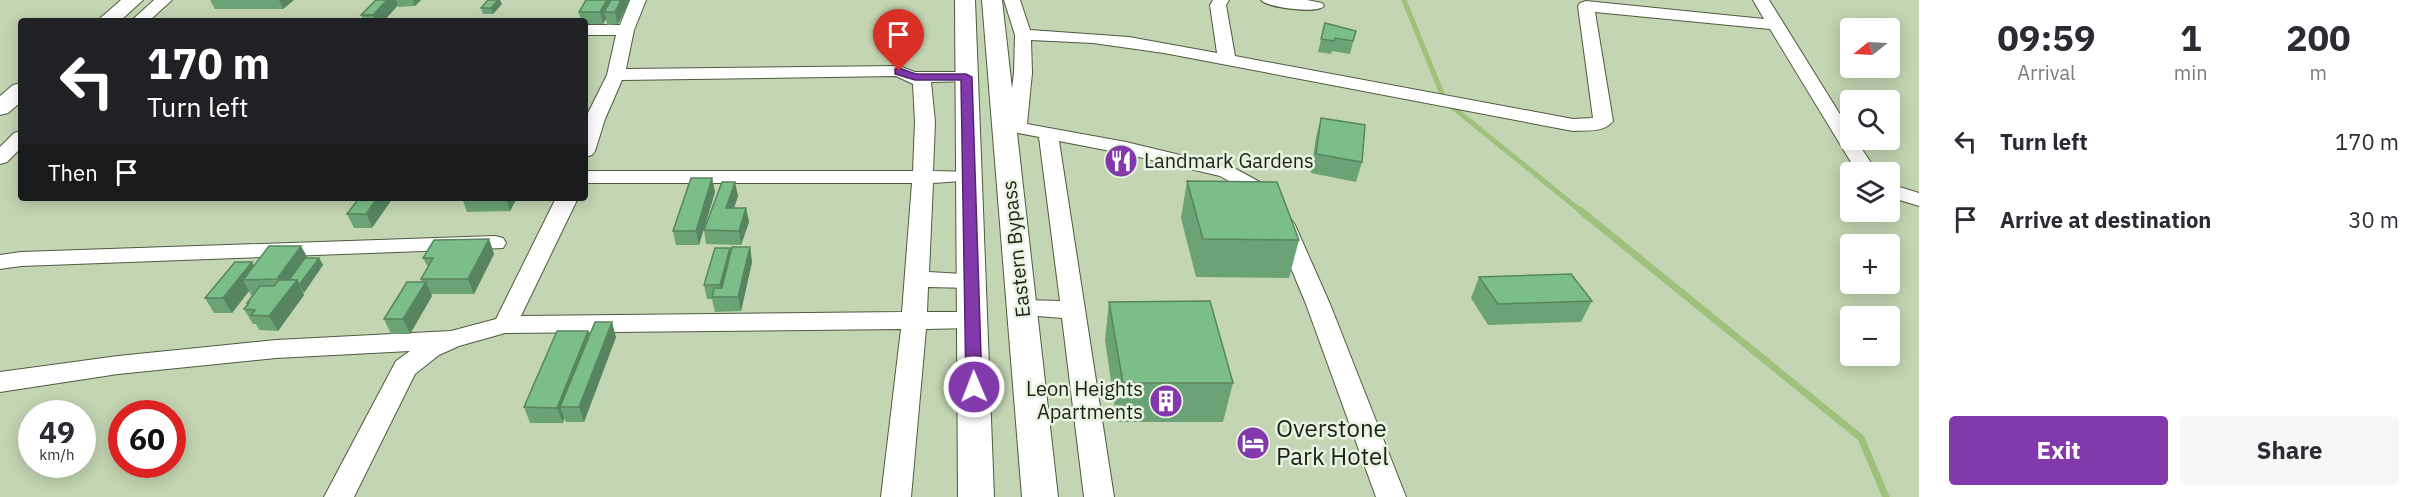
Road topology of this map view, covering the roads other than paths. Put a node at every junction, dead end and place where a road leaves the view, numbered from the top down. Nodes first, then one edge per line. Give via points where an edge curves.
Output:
1 (133, 0) edge
2 (164, 0) edge
3 (639, 0) edge
4 (965, 0) edge
5 (992, 0) edge
6 (1012, 0) edge
7 (1221, 0) edge
8 (1269, 0) edge
9 (1761, 0) edge
10 (1585, 3) edge
11 (1316, 6) dead end
12 (111, 18) edge
13 (143, 18) edge
14 (1775, 25) junction
15 (588, 30) edge
16 (626, 30) junction
17 (1023, 35) junction
18 (1227, 60) junction
19 (616, 75) junction
20 (915, 77) junction
21 (966, 77) junction
22 (18, 93) edge
23 (0, 108) edge
24 (590, 119) edge
25 (1010, 127) junction
26 (1048, 134) junction
27 (0, 135) edge
28 (18, 135) edge
29 (18, 138) edge
30 (0, 158) edge
31 (1861, 162) edge
32 (969, 176) junction
33 (588, 177) edge
34 (923, 177) junction
35 (1900, 193) edge
36 (1919, 200) edge
37 (566, 201) edge
38 (495, 243) dead end
39 (0, 262) edge
40 (917, 279) junction
41 (971, 280) junction
42 (1022, 308) junction
43 (1072, 310) junction
44 (972, 320) junction
45 (914, 322) junction
46 (505, 325) junction
47 (451, 340) junction
48 (0, 382) edge
49 (339, 497) edge
50 (896, 497) edge
51 (976, 497) edge
52 (1040, 497) edge
53 (1099, 497) edge
54 (1391, 497) edge

1 - 12 main road
2 - 13 street
3 - 16 street
4 - 21 main road, Eastern Bypass
5 - 25 main road, Eastern Bypass
6 - 17 street
7 - 18 street via 1218,5
8 - 11 street
9 - 14 street
10 - 14 street
10 - 18 street via 1603,121 1597,124 1573,125
14 - 31 street
15 - 16 street
16 - 19 street
17 - 18 street via 1100,40
17 - 25 street via 1023,73
19 - 20 street via 899,71
19 - 24 street
20 - 21 street
20 - 34 street via 922,81 924,90
21 - 32 main road, Eastern Bypass
22 - 23 main road
25 - 26 street
25 - 42 main road, Eastern Bypass
26 - 43 street
26 - 54 street via 1227,172 1262,192 1284,225 1318,304
27 - 28 street
29 - 30 street
32 - 34 street
32 - 41 main road, Eastern Bypass
33 - 34 street
34 - 40 street
35 - 36 street
37 - 46 street
38 - 39 street via 202,251
40 - 41 street
40 - 45 street
41 - 44 main road, Eastern Bypass
42 - 43 street
42 - 52 main road, Eastern Bypass
43 - 53 street
44 - 45 street
44 - 51 main road, Eastern Bypass
45 - 46 street
45 - 50 street
46 - 47 street
47 - 48 street via 276,349
47 - 49 street via 430,349 405,368

